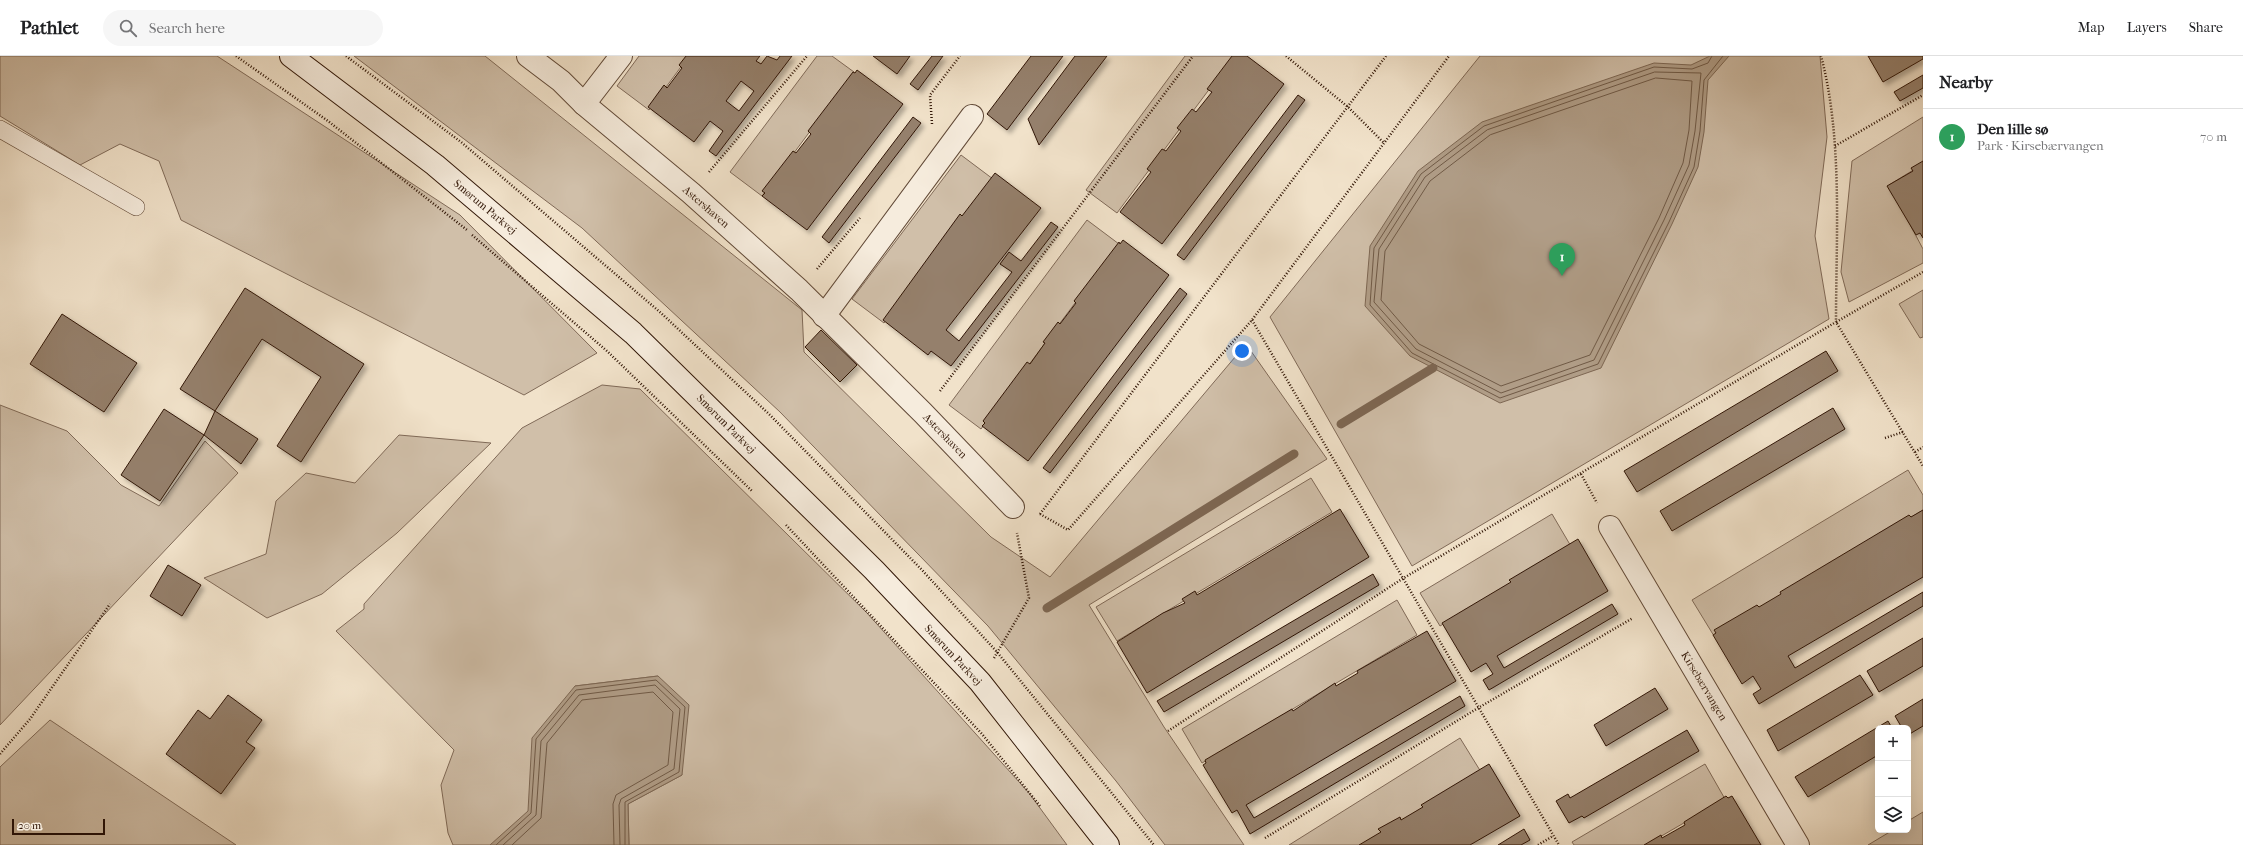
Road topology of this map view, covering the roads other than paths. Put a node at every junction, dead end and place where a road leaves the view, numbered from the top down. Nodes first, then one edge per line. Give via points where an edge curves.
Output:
1 (291, 56) edge
2 (528, 56) edge
3 (621, 56) edge
4 (584, 104) junction
5 (972, 116) dead end
6 (0, 129) edge
7 (136, 207) dead end
8 (824, 316) junction
9 (1014, 507) road end
10 (1610, 527) road end
11 (1108, 845) edge
12 (1798, 845) edge

1 - 11 street, Smørum Parkvej via 435,165 633,333 874,570 980,682
2 - 4 street, Astershaven via 561,81
3 - 4 street
4 - 8 street, Astershaven via 691,193 799,290
5 - 8 street
6 - 7 lane
8 - 9 street, Astershaven
10 - 12 street, Kirsebærvangen

